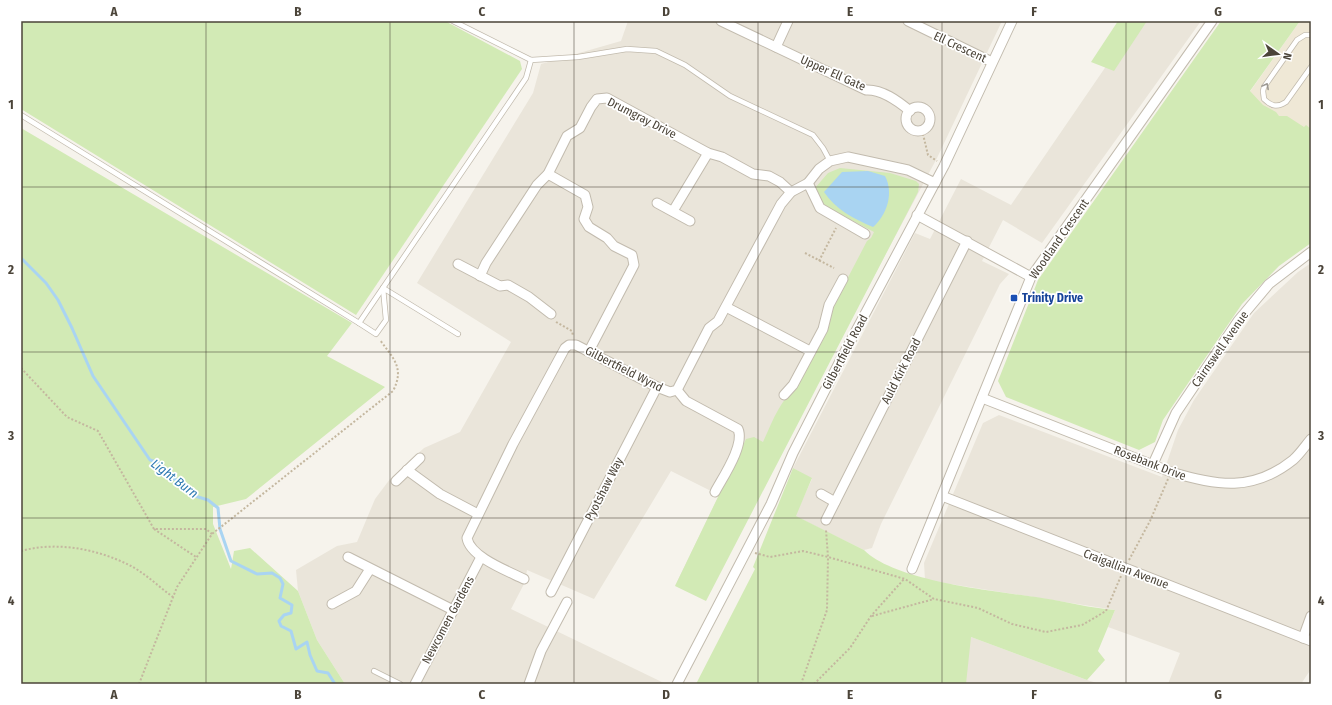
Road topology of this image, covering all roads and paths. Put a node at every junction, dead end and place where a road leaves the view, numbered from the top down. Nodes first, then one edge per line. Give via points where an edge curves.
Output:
1 (453, 21) edge
2 (721, 21) edge
3 (788, 21) edge
4 (908, 21) edge
5 (1012, 21) edge
6 (1212, 21) edge
7 (1311, 35) edge
8 (776, 47) junction
9 (531, 60) junction
10 (992, 62) junction
11 (1311, 67) edge
12 (910, 111) junction
13 (21, 116) edge
14 (922, 130) junction
15 (708, 153) junction
16 (830, 161) junction
17 (937, 161) dead end
18 (548, 174) junction
19 (808, 183) junction
20 (935, 183) junction
21 (791, 192) junction
22 (657, 203) dead end
23 (673, 211) junction
24 (917, 214) junction
25 (840, 220) junction
26 (690, 221) dead end
27 (865, 234) dead end
28 (967, 241) junction
29 (1311, 252) edge
30 (804, 253) dead end
31 (819, 261) junction
32 (458, 264) dead end
33 (834, 268) dead end
34 (480, 276) junction
35 (1031, 277) junction
36 (843, 279) dead end
37 (383, 288) junction
38 (726, 307) junction
39 (551, 314) dead end
40 (359, 323) junction
41 (376, 334) junction
42 (458, 334) dead end
43 (589, 351) junction
44 (810, 351) junction
45 (21, 368) edge
46 (657, 387) junction
47 (677, 390) junction
48 (784, 395) dead end
49 (982, 398) junction
50 (1311, 439) edge
51 (420, 458) dead end
52 (1153, 464) junction
53 (408, 470) junction
54 (1171, 472) junction
55 (396, 481) dead end
56 (715, 492) dead end
57 (821, 494) dead end
58 (942, 496) junction
59 (835, 502) junction
60 (478, 514) junction
61 (826, 520) joint
62 (154, 529) junction
63 (212, 534) junction
64 (21, 551) edge
65 (746, 552) junction
66 (196, 557) junction
67 (348, 557) dead end
68 (481, 557) junction
69 (828, 557) junction
70 (1124, 568) junction
71 (370, 569) junction
72 (912, 569) joint
73 (524, 579) dead end
74 (905, 579) junction
75 (551, 592) dead end
76 (173, 597) junction
77 (934, 599) junction
78 (567, 602) dead end
79 (332, 604) dead end
80 (453, 610) junction
81 (871, 616) junction
82 (1311, 616) edge
83 (1307, 639) edge
84 (374, 671) dead end
85 (140, 684) edge
86 (400, 684) edge
87 (415, 684) edge
88 (529, 684) edge
89 (677, 684) edge
90 (801, 684) edge
91 (814, 684) edge

1 - 9 lane
2 - 8 street
3 - 8 street
4 - 10 street, Ell Crescent
5 - 10 street, Gilbertfield Road
6 - 35 street, Woodland Crescent
11 -> 7 lane via 1286,102 1281,105 1270,104 1264,99 1262,91 1297,40 1305,34
8 - 12 street, Upper Ell Gate via 866,90 875,90 899,102
9 - 16 lane via 578,57 627,49 656,51 685,65 730,96 813,135
9 - 37 lane via 526,78
10 - 20 street, Gilbertfield Road
12 - 14 street via 908,125 913,130
12 - 14 street, Upper Ell Gate via 921,108 928,113 929,124
13 - 40 lane
14 - 17 path via 928,155
15 - 18 street, Drumgray Drive via 608,98 597,99 580,128 567,136
15 - 21 street, Drumgray Drive via 722,157 753,174 769,176
15 - 23 street
16 - 19 street, Gilbertfield Wynd via 819,169
16 - 20 street via 848,157 908,170
18 - 34 street, Drumgray Drive via 537,185
18 - 43 street via 584,195 588,207 584,219 589,227 634,258 634,265
19 - 21 street, Gilbertfield Wynd
19 - 25 street via 820,208
20 - 24 street, Gilbertfield Road
21 - 38 street, Gilbertfield Wynd via 781,204
22 - 23 street
23 - 26 street
24 - 28 street
24 - 65 street, Gilbertfield Road via 793,453
25 - 27 street
25 - 31 path
28 - 35 street
28 - 59 street, Auld Kirk Road
29 - 52 street, Cairnswell Avenue via 1269,284 1238,321 1176,413
30 - 31 path
31 - 33 path
32 - 34 street
34 - 39 street via 500,286 508,285
35 - 49 street, Woodland Crescent
36 - 44 street via 830,305 823,329
37 - 40 lane
37 - 41 lane via 386,320
37 - 42 lane
38 - 44 street
38 - 47 street, Gilbertfield Wynd via 718,322 709,328
40 - 41 lane
41 - 63 path via 397,363 398,381 393,391
43 - 46 street, Gilbertfield Wynd
43 - 60 street, Gilbertfield Wynd via 573,345 565,348
44 - 48 street via 793,385
45 - 62 path via 67,417 98,431
46 - 47 street, Gilbertfield Wynd via 670,392
46 - 75 street, Pyotshaw Way
47 - 56 street via 686,401 738,429 741,436
49 - 52 street, Rosebank Drive
49 - 58 street, Woodland Crescent
50 - 54 street, Rosebank Drive via 1294,459 1272,475 1250,482 1202,482
51 - 53 street
52 - 54 street, Rosebank Drive
53 - 55 street
53 - 60 street via 440,494
54 - 70 path via 1150,521
57 - 59 street
58 - 70 street, Craigallian Avenue
58 - 72 street, Woodland Crescent
59 - 61 street, Auld Kirk Road
60 - 68 street, Gilbertfield Wynd via 467,538 468,544
61 - 69 path
62 - 63 path via 206,529
62 - 66 path
63 - 66 path
64 - 76 path via 38,546 90,550 131,566
65 - 69 path via 770,557 803,551
65 - 89 street, Gilbertfield Road
66 - 76 path
67 - 71 street
68 - 73 street, Gilbertfield Wynd
68 - 80 street, Newcomen Gardens
69 - 74 path
69 - 90 path via 826,610
70 - 77 path via 1106,612 1082,625 1046,632 1012,624 978,608
70 - 83 street, Craigallian Avenue
71 - 79 street via 356,591
71 - 80 street
72 - 74 path
74 - 77 path
74 - 81 path
76 - 85 path
77 - 81 path
78 - 88 street via 541,651
80 - 87 street, Newcomen Gardens
81 - 91 path via 850,648
82 - 83 street
84 - 86 lane

